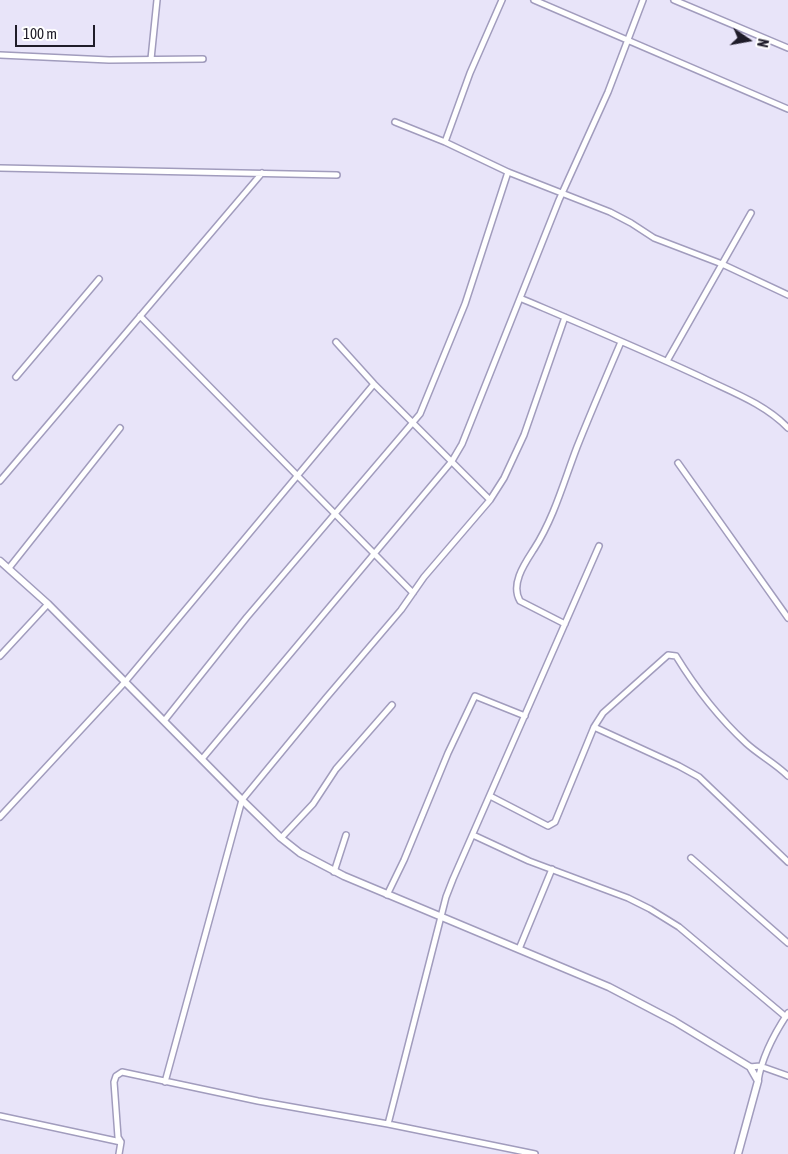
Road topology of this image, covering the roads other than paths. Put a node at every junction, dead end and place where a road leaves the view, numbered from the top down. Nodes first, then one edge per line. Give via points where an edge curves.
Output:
1 (157, 0) edge
2 (502, 0) edge
3 (534, 0) edge
4 (643, 0) edge
5 (674, 0) edge
6 (628, 40) junction
7 (788, 48) edge
8 (0, 56) edge
9 (202, 59) dead end
10 (151, 60) junction
11 (788, 110) edge
12 (395, 122) dead end
13 (445, 142) junction
14 (0, 168) edge
15 (508, 172) junction
16 (262, 173) junction
17 (337, 175) dead end
18 (561, 194) junction
19 (751, 213) dead end
20 (722, 264) junction
21 (99, 279) dead end
22 (788, 295) edge
23 (520, 298) junction
24 (140, 316) junction
25 (565, 317) junction
26 (336, 342) dead end
27 (621, 342) junction
28 (667, 361) junction
29 (16, 377) dead end
30 (374, 384) junction
31 (414, 423) junction
32 (120, 428) dead end
33 (788, 428) edge
34 (452, 461) junction
35 (678, 464) dead end
36 (298, 476) junction
37 (0, 481) edge
38 (490, 500) junction
39 (336, 514) junction
40 (599, 546) dead end
41 (375, 554) junction
42 (0, 562) edge
43 (9, 568) junction
44 (413, 593) junction
45 (48, 604) junction
46 (788, 618) edge
47 (565, 624) junction
48 (0, 656) edge
49 (124, 682) junction
50 (392, 705) dead end
51 (525, 716) junction
52 (164, 721) junction
53 (594, 727) junction
54 (202, 759) junction
55 (788, 776) edge
56 (490, 796) junction
57 (242, 800) junction
58 (0, 817) edge
59 (346, 835) dead end
60 (473, 835) junction
61 (281, 838) junction
62 (691, 858) dead end
63 (788, 862) edge
64 (552, 869) junction
65 (334, 872) junction
66 (387, 895) junction
67 (442, 917) junction
68 (788, 943) edge
69 (519, 949) junction
70 (787, 1015) edge
71 (760, 1066) junction
72 (750, 1067) junction
73 (788, 1076) edge
74 (758, 1080) junction
75 (165, 1082) junction
76 (0, 1116) edge
77 (388, 1124) junction
78 (121, 1142) junction
79 (119, 1154) edge
80 (535, 1154) edge
81 (738, 1154) edge

1 - 10 street
2 - 13 street via 470,73
3 - 6 street
4 - 6 street
5 - 7 street
6 - 11 street
6 - 18 street
8 - 10 street
9 - 10 street
12 - 13 street
13 - 15 street
14 - 16 street
15 - 18 street
15 - 31 street via 465,304 426,402
16 - 17 street
16 - 24 street
18 - 20 street via 610,212 671,245
18 - 23 street
19 - 20 street
20 - 22 street
20 - 28 street
21 - 29 street
23 - 25 street
23 - 34 street via 462,444
24 - 36 street
24 - 37 street
25 - 27 street
25 - 38 street via 524,434
26 - 30 street
27 - 28 street
27 - 47 street via 548,524 523,566 518,581 516,594 520,601
28 - 33 street via 773,413
30 - 31 street
30 - 36 street
31 - 34 street
31 - 39 street
32 - 43 street
34 - 38 street
34 - 41 street
35 - 46 street
36 - 39 street
36 - 49 street
38 - 44 street
39 - 41 street
39 - 52 street via 247,617
40 - 47 street
41 - 44 street
41 - 54 street
42 - 43 street
43 - 45 street
44 - 57 street
45 - 48 street
45 - 49 street
47 - 51 street
49 - 52 street
49 - 58 street
50 - 61 street via 336,769 313,804
51 - 56 street
51 - 66 street via 475,696
52 - 54 street
53 - 55 street via 603,713 646,674 668,655 676,656 691,680 732,729
53 - 56 street via 555,822 548,826
53 - 63 street via 699,777
54 - 57 street
56 - 60 street
57 - 61 street
57 - 75 street
59 - 65 street
60 - 64 street
60 - 67 street via 453,879
61 - 65 street via 300,854
62 - 68 street
64 - 69 street
64 - 70 street via 628,898 679,927
65 - 66 street
66 - 67 street
67 - 69 street
67 - 77 street
69 - 72 street via 640,1002
70 - 71 street
71 - 72 street
71 - 73 street
71 - 74 street
72 - 74 street
74 - 81 street
75 - 77 street
75 - 78 street via 128,1072 116,1076 118,1138
76 - 78 street
77 - 80 street
78 - 79 street

